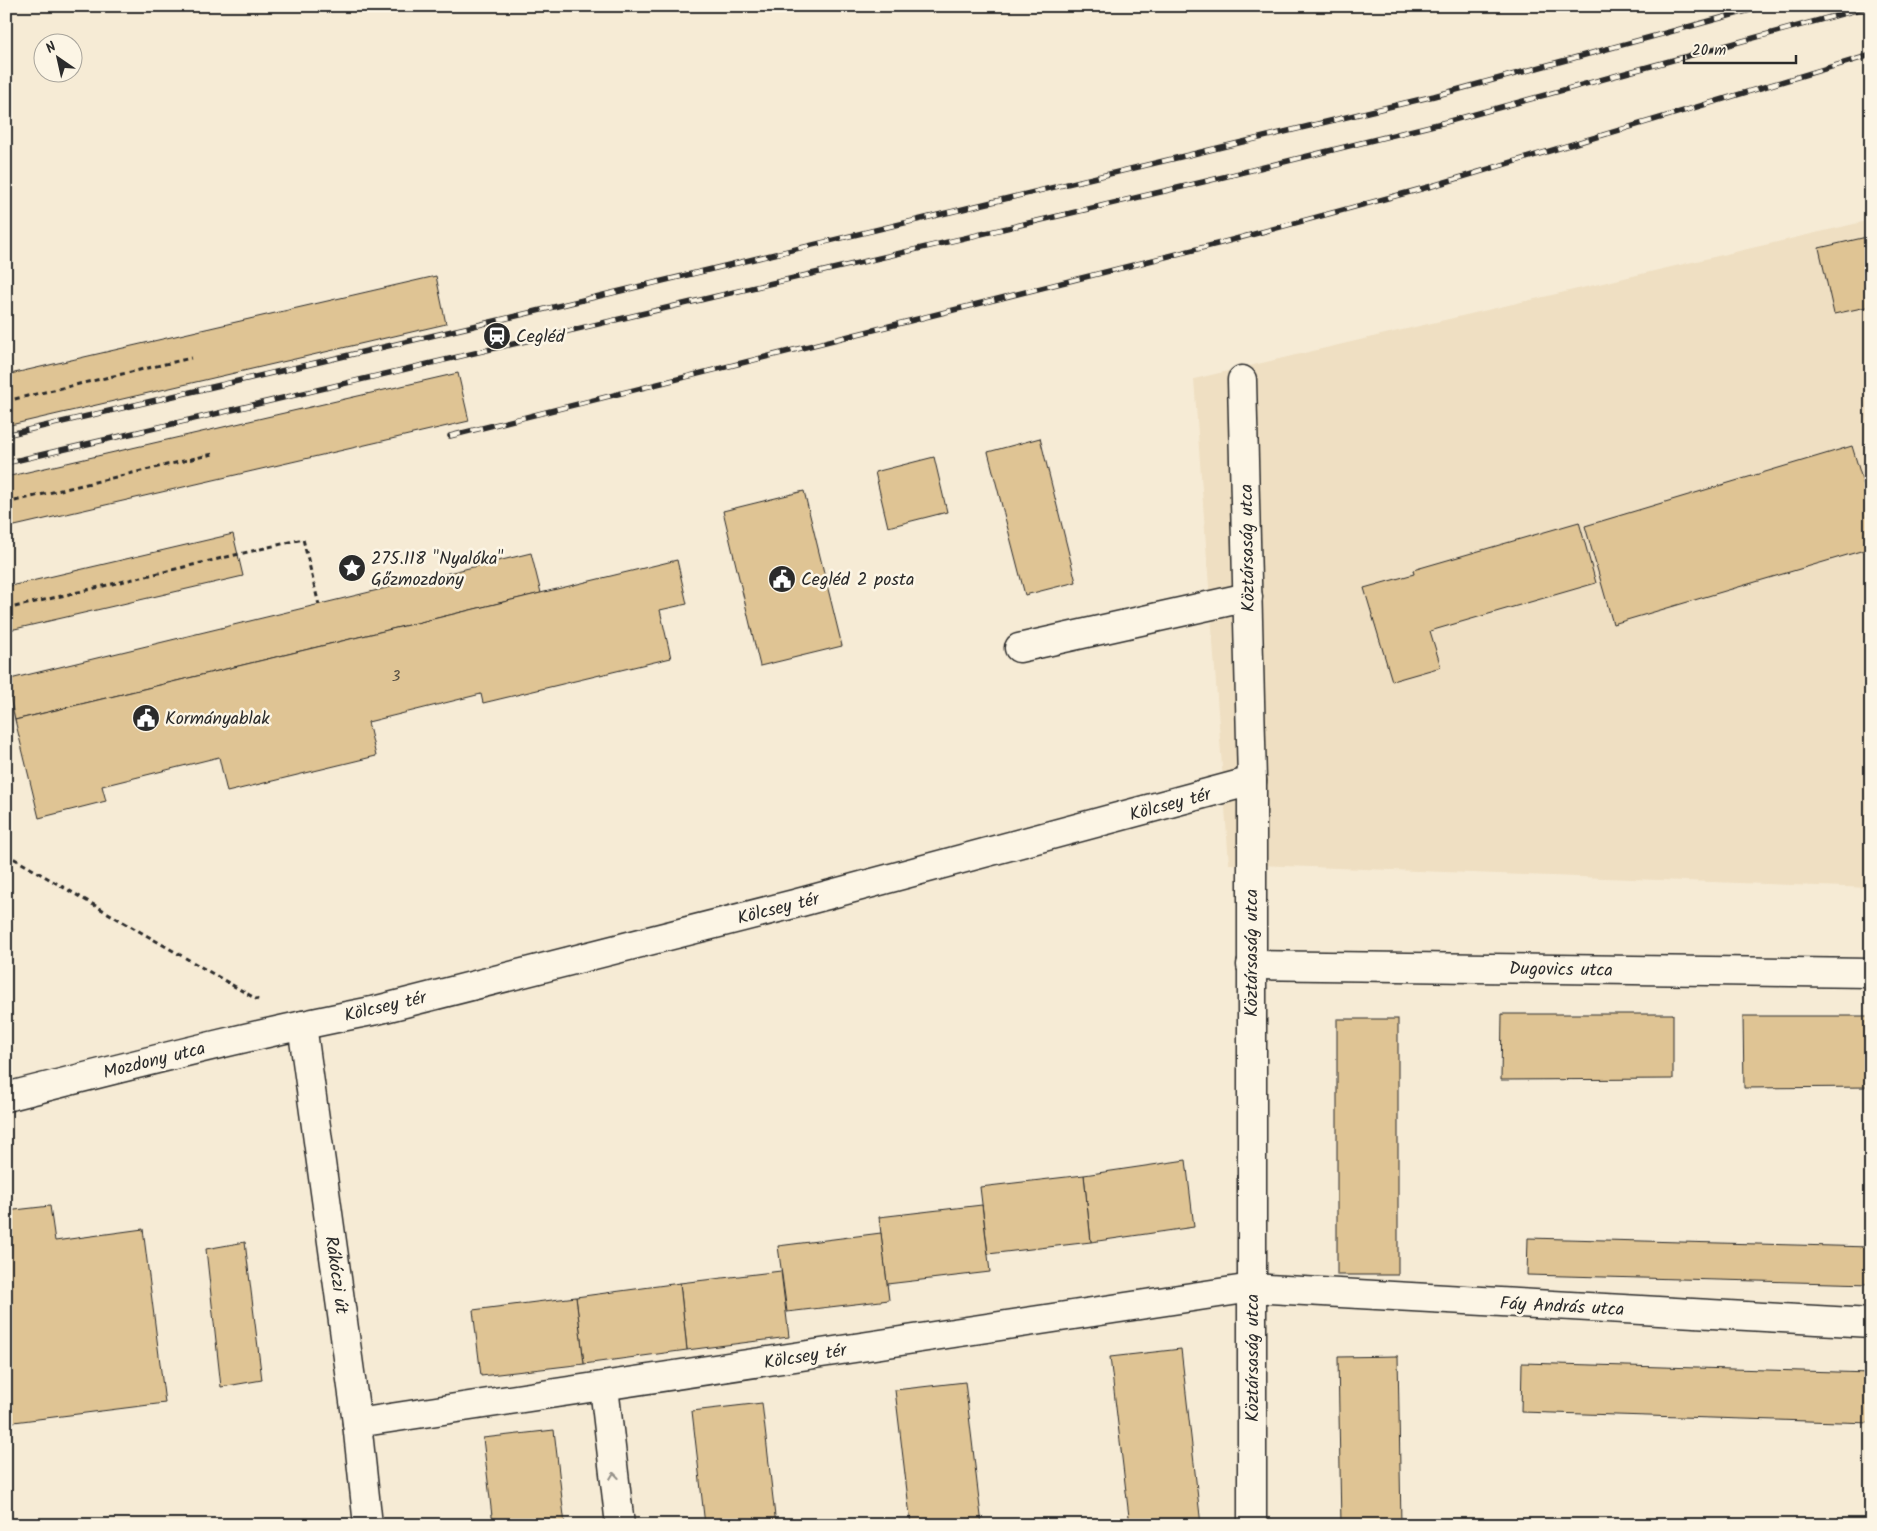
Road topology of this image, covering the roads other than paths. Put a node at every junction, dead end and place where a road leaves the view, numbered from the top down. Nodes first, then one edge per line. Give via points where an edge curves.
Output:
1 (1242, 380) dead end
2 (1248, 597) junction
3 (1019, 648) dead end
4 (1252, 781) junction
5 (1251, 965) junction
6 (1871, 973) edge
7 (302, 1025) junction
8 (6, 1097) edge
9 (1252, 1288) junction
10 (1871, 1323) edge
11 (604, 1387) junction
12 (357, 1423) junction
13 (368, 1525) edge
14 (620, 1525) edge
15 (1252, 1525) edge

1 - 2 street, Köztársaság utca
2 - 3 street
2 - 4 street, Köztársaság utca
4 - 5 street, Köztársaság utca
4 - 7 street, Kölcsey tér via 794,904 377,1010
5 - 6 street, Dugovics utca
5 - 9 street, Köztársaság utca
7 - 8 street, Mozdony utca
7 - 12 street, Rákóczi út
9 - 10 street, Fáy András utca
9 - 11 street, Kölcsey tér
9 - 15 street, Köztársaság utca
11 - 12 street, Kölcsey tér
14 -> 11 street
12 - 13 street, Rákóczi út

